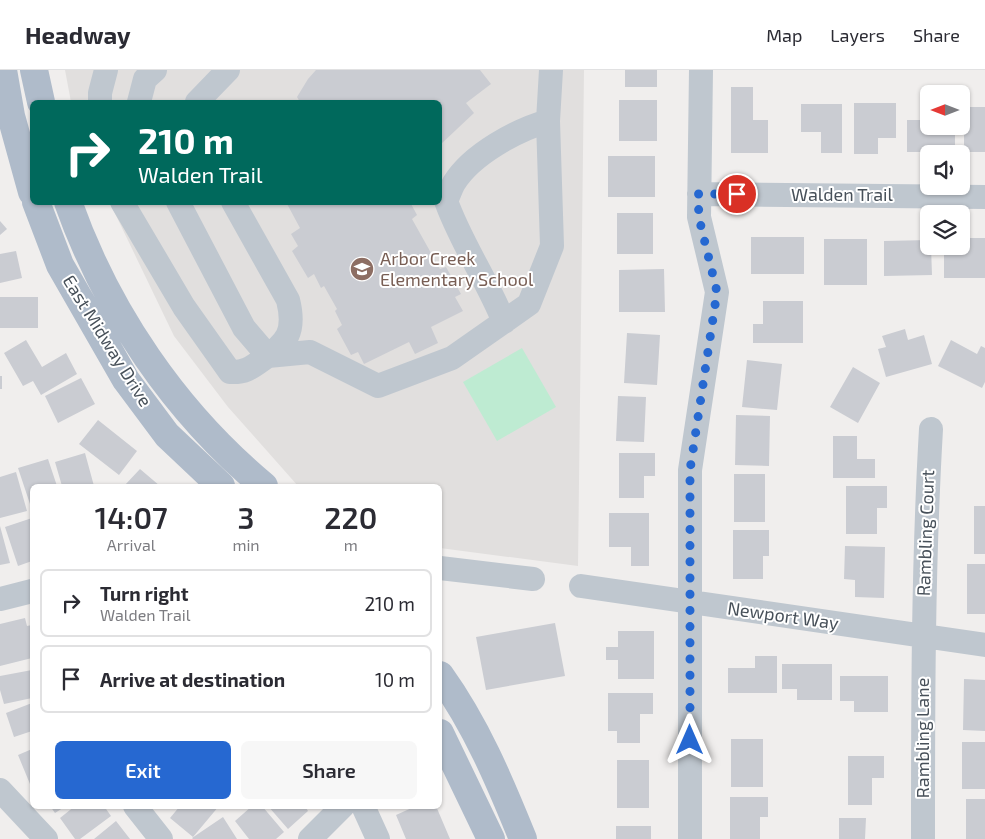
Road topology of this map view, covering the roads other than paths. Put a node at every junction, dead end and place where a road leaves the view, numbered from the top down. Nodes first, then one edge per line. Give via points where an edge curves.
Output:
1 (3, 70) edge
2 (34, 70) edge
3 (106, 70) edge
4 (154, 70) edge
5 (228, 70) edge
6 (551, 70) edge
7 (701, 70) edge
8 (41, 100) edge
9 (100, 100) edge
10 (140, 100) edge
11 (199, 100) edge
12 (548, 121) junction
13 (30, 185) edge
14 (698, 194) junction
15 (985, 196) edge
16 (37, 205) edge
17 (69, 205) edge
18 (124, 205) edge
19 (180, 205) edge
20 (235, 205) edge
21 (504, 322) junction
22 (268, 356) junction
23 (931, 429) dead end
24 (228, 480) edge
25 (252, 484) edge
26 (442, 568) edge
27 (533, 579) dead end
28 (581, 586) dead end
29 (30, 592) edge
30 (0, 599) edge
31 (690, 602) junction
32 (923, 637) junction
33 (985, 645) edge
34 (442, 678) edge
35 (442, 737) edge
36 (0, 790) edge
37 (137, 809) edge
38 (340, 809) edge
39 (364, 809) edge
40 (46, 839) edge
41 (161, 839) edge
42 (310, 839) edge
43 (378, 839) edge
44 (491, 839) edge
45 (523, 839) edge
46 (690, 839) edge
47 (923, 839) edge

1 - 13 main road via 11,116
2 - 8 main road
3 - 9 street
4 - 10 street via 145,79
5 - 11 street
6 - 12 street
7 - 14 street
12 - 21 street via 552,246 529,304
12 - 21 street via 497,143 454,182 446,201 456,228
14 - 15 street, Walden Trail
14 - 31 street via 699,218 717,292 690,470
16 - 24 main road, East Midway Drive via 60,265 126,380 167,435
17 - 24 main road, East Midway Drive via 108,295 158,373 196,420
18 - 22 street via 184,307 230,372 240,373
19 - 22 street via 244,328
20 - 22 street via 288,300 292,315 290,331 282,346
21 - 22 street via 452,358 378,386 310,352
23 - 32 street, Rambling Court
24 - 25 main road, East Midway Drive
26 - 27 street
28 - 31 street, Newport Way
29 - 30 street
31 - 32 street, Newport Way
31 - 46 street
32 - 33 street, Newport Way
32 - 47 street, Rambling Lane
34 - 45 main road via 494,768
35 - 44 main road
36 - 40 street
37 - 41 street
38 - 42 street
39 - 43 street

